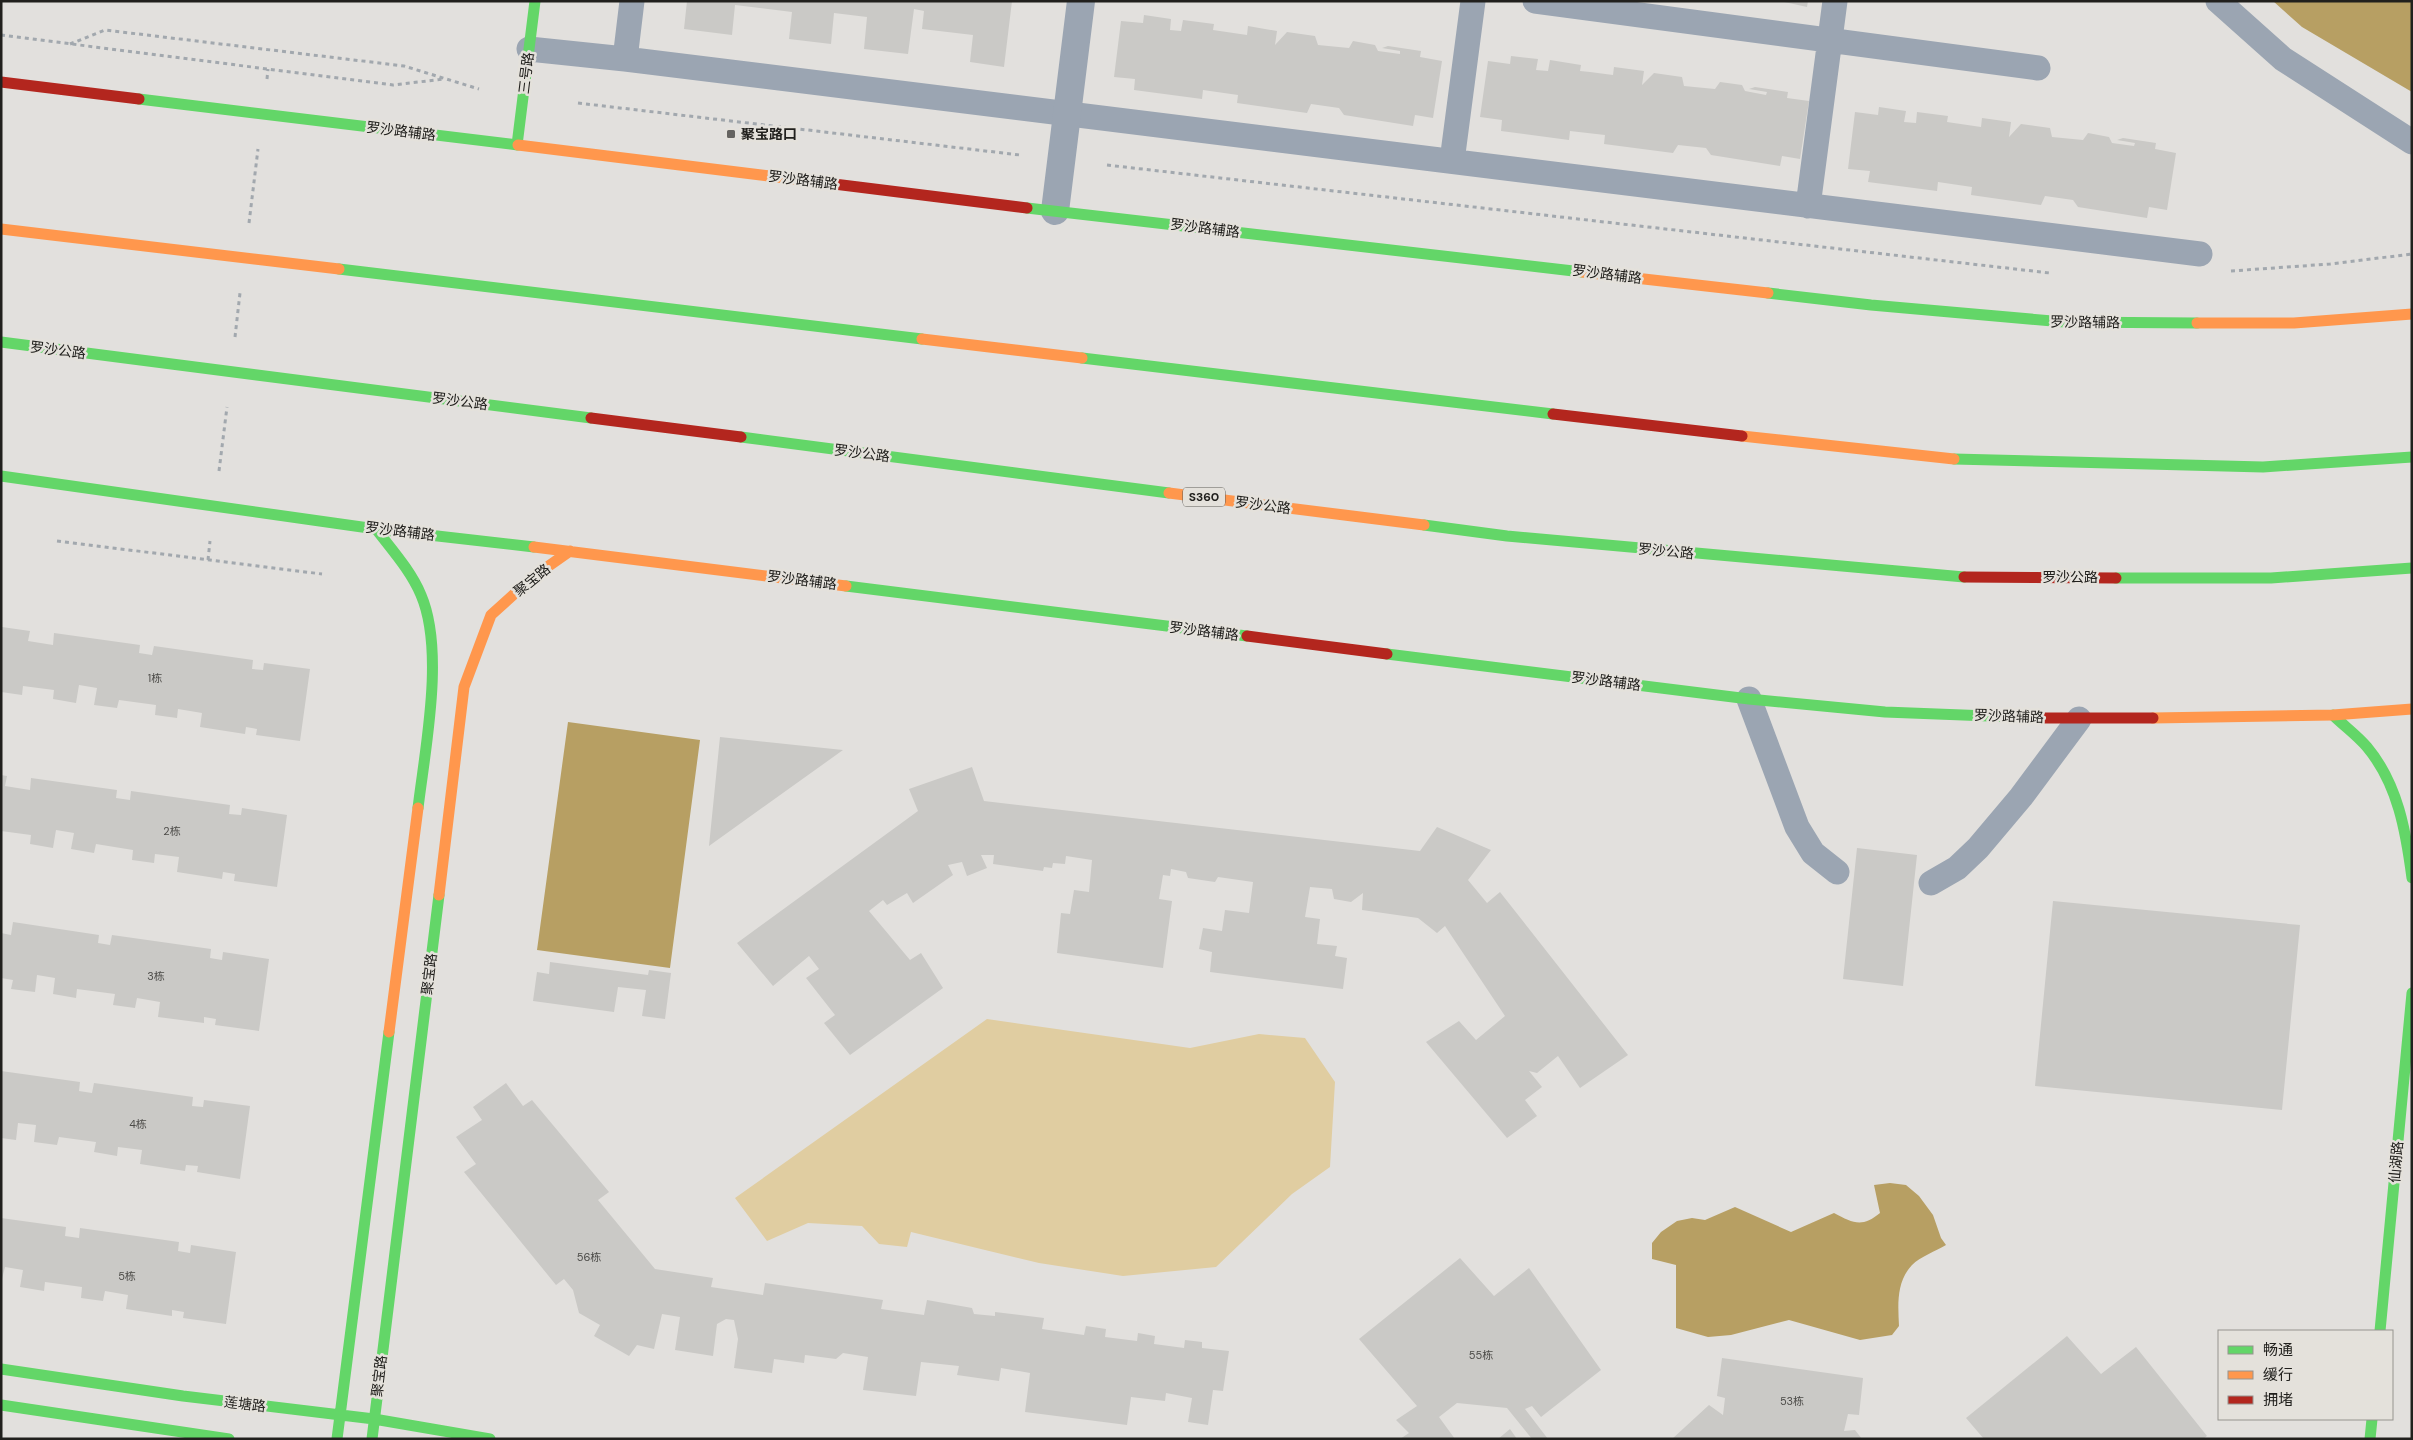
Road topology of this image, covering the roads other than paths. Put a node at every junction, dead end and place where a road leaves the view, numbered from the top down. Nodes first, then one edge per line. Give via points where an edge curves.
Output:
1 (536, 1) edge
2 (632, 1) edge
3 (1081, 1) edge
4 (1473, 1) edge
5 (1535, 1) edge
6 (1835, 1) edge
7 (2218, 1) edge
8 (1829, 41) junction
9 (529, 49) junction
10 (625, 59) junction
11 (2038, 68) dead end
12 (1, 82) edge
13 (1067, 114) junction
14 (2412, 142) edge
15 (517, 146) junction
16 (1452, 162) junction
17 (1808, 206) junction
18 (1055, 210) junction
19 (1, 228) edge
20 (2200, 254) dead end
21 (2412, 314) edge
22 (1, 342) edge
23 (2412, 458) edge
24 (1, 476) edge
25 (376, 529) junction
26 (570, 551) junction
27 (2412, 568) edge
28 (1749, 699) junction
29 (2412, 709) edge
30 (2333, 714) junction
31 (2079, 718) junction
32 (1837, 872) dead end
33 (2412, 878) edge
34 (1931, 883) dead end
35 (2412, 993) edge
36 (2380, 1330) edge
37 (1, 1369) edge
38 (1, 1405) edge
39 (339, 1416) junction
40 (374, 1419) junction
41 (2372, 1420) edge
42 (229, 1439) edge
43 (337, 1439) edge
44 (372, 1439) edge
45 (490, 1439) edge
46 (2370, 1439) edge

1 - 9 main road, 三号路
2 - 10 lane
3 - 13 street
4 - 16 lane
5 - 8 lane
6 - 8 lane
7 - 14 lane via 2283,59
8 - 11 lane
8 - 17 lane
9 - 10 lane
9 - 15 main road, 三号路
10 - 13 lane
12 - 15 main road, 罗沙路辅路
13 - 16 lane
13 - 18 street
15 - 18 main road, 罗沙路辅路
16 - 17 lane
17 - 20 lane
18 - 21 main road, 罗沙路辅路 via 1871,304 2064,322 2294,323
19 - 23 main road via 1945,459 2263,467
22 - 27 main road, 罗沙公路 / S360 via 1527,538 1946,577 2271,578
24 - 25 main road, 罗沙路辅路
25 - 26 main road, 罗沙路辅路
25 - 39 main road via 407,570 425,604 432,698
26 - 28 main road, 罗沙路辅路
26 - 40 main road, 聚宝路 via 533,577 491,615 464,687
28 - 31 main road, 罗沙路辅路 via 1885,712
28 - 32 lane via 1796,827 1813,853
29 - 30 main road, 罗沙路辅路
30 - 31 main road, 罗沙路辅路
30 - 33 main road via 2371,752 2396,794 2408,838
31 - 34 lane via 2021,797 1978,848 1957,868
35 - 36 main road, 仙湖路
37 - 39 main road, 莲塘路
38 - 42 main road
39 - 40 main road, 莲塘路
39 - 43 main road
40 - 44 main road, 聚宝路
40 - 45 main road, 莲塘路
41 - 46 main road

